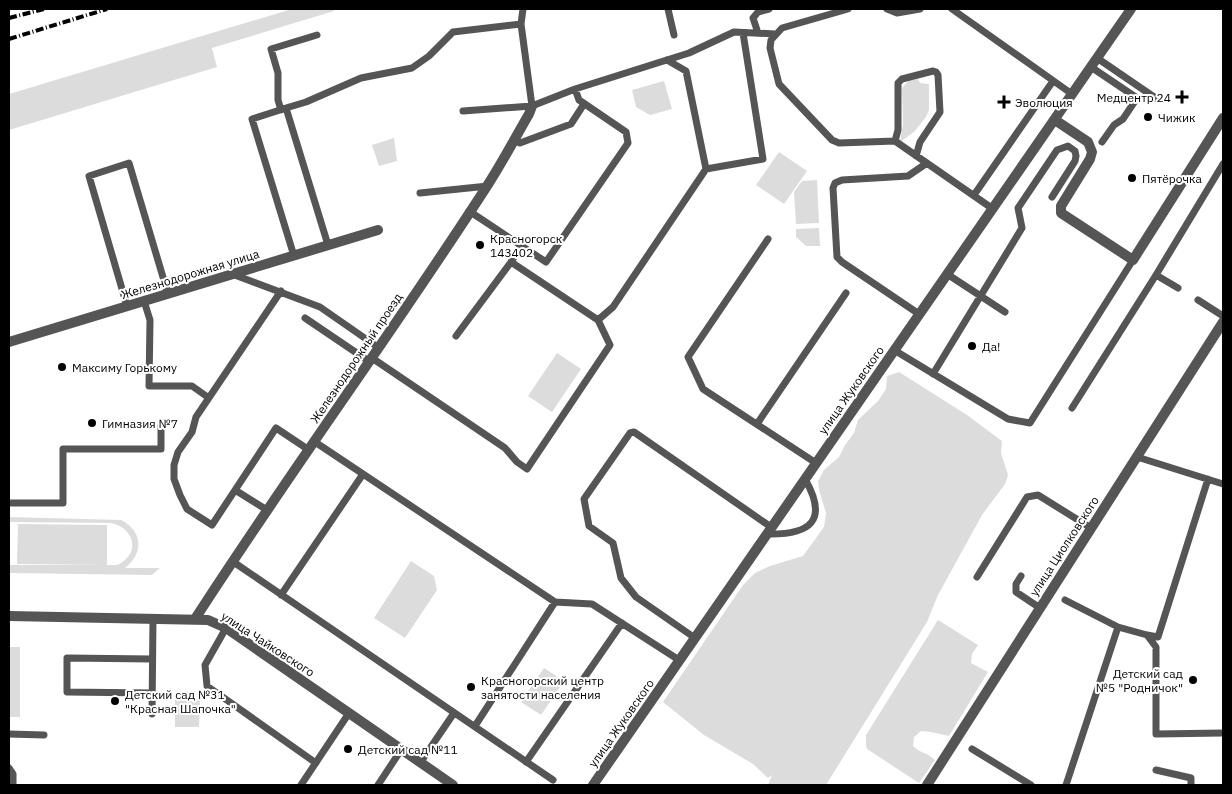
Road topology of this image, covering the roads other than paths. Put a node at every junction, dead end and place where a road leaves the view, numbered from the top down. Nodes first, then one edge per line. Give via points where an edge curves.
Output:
1 (523, 9) edge
2 (668, 9) edge
3 (769, 9) edge
4 (848, 9) edge
5 (887, 9) edge
6 (920, 9) edge
7 (952, 9) edge
8 (1131, 9) edge
9 (521, 24) junction
10 (743, 33) junction
11 (758, 33) junction
12 (776, 34) junction
13 (317, 35) dead end
14 (674, 35) dead end
15 (667, 60) junction
16 (1094, 63) junction
17 (1053, 81) junction
18 (575, 89) junction
19 (1072, 94) junction
20 (1157, 99) dead end
21 (584, 104) junction
22 (532, 106) junction
23 (283, 109) junction
24 (463, 111) dead end
25 (1223, 118) edge
26 (1055, 120) junction
27 (514, 140) junction
28 (895, 140) junction
29 (1102, 142) dead end
30 (916, 156) junction
31 (927, 163) junction
32 (1223, 164) edge
33 (706, 169) junction
34 (488, 186) junction
35 (420, 193) dead end
36 (974, 195) junction
37 (1052, 197) dead end
38 (993, 209) junction
39 (469, 211) junction
40 (378, 230) dead end
41 (768, 239) dead end
42 (328, 245) junction
43 (521, 246) junction
44 (294, 256) junction
45 (1133, 260) junction
46 (511, 262) junction
47 (232, 274) junction
48 (947, 274) junction
49 (1156, 275) junction
50 (1178, 288) dead end
51 (282, 291) junction
52 (846, 293) dead end
53 (168, 294) junction
54 (980, 295) junction
55 (1198, 300) dead end
56 (144, 301) junction
57 (127, 306) junction
58 (1005, 312) dead end
59 (919, 314) junction
60 (1223, 316) edge
61 (306, 318) dead end
62 (598, 320) junction
63 (1223, 322) edge
64 (456, 336) dead end
65 (9, 342) edge
66 (379, 348) junction
67 (894, 350) junction
68 (371, 360) junction
69 (933, 374) junction
70 (209, 398) junction
71 (1072, 408) dead end
72 (757, 424) junction
73 (161, 426) dead end
74 (312, 446) junction
75 (1137, 457) junction
76 (816, 463) junction
77 (363, 474) junction
78 (804, 479) junction
79 (1208, 479) junction
80 (1223, 484) edge
81 (235, 490) junction
82 (9, 503) edge
83 (267, 510) junction
84 (1091, 528) junction
85 (769, 530) junction
86 (232, 561) junction
87 (1021, 576) dead end
88 (977, 577) dead end
89 (281, 594) junction
90 (1065, 600) dead end
91 (555, 602) junction
92 (1040, 608) junction
93 (9, 616) edge
94 (153, 619) junction
95 (195, 619) junction
96 (622, 623) junction
97 (1118, 627) junction
98 (226, 628) junction
99 (1147, 635) junction
100 (695, 638) junction
101 (152, 659) junction
102 (680, 660) junction
103 (152, 693) junction
104 (348, 713) junction
105 (454, 713) junction
106 (152, 714) dead end
107 (474, 726) junction
108 (1223, 733) edge
109 (9, 734) edge
110 (44, 734) dead end
111 (972, 749) dead end
112 (401, 750) junction
113 (526, 762) junction
114 (316, 763) junction
115 (420, 763) junction
116 (9, 768) edge
117 (1156, 770) dead end
118 (553, 780) dead end
119 (13, 785) edge
120 (301, 785) edge
121 (378, 785) edge
122 (452, 785) edge
123 (593, 785) edge
124 (927, 785) edge
125 (1031, 785) edge
126 (1066, 785) edge
127 (1191, 785) edge

1 - 9 lane
2 - 14 lane
3 - 11 lane via 758,12 753,18
4 - 12 lane via 782,28
5 - 6 lane via 896,14
7 - 17 lane
8 - 16 street, улица Жуковского
9 - 22 lane
9 - 23 lane via 454,32 412,68 361,78
10 - 11 lane
10 - 15 lane via 734,32
10 - 33 lane via 762,159
11 - 12 lane
12 - 28 lane via 770,48 779,84 832,140
13 - 23 lane via 271,49 278,73 278,100
15 - 18 lane
15 - 33 lane via 686,71
16 - 19 street, улица Жуковского
16 - 20 lane
16 - 29 lane via 1137,98
17 - 19 lane
17 - 36 lane
18 - 21 lane
18 - 22 lane
19 - 26 street, улица Жуковского
21 - 27 lane via 571,124 520,143
21 - 43 lane via 626,132 628,143 546,262
22 - 24 lane
22 - 27 street, Железнодорожный проезд
23 - 42 lane
23 - 44 lane via 252,119
25 - 45 street
26 - 38 street, улица Жуковского
26 - 45 street via 1088,142 1092,152 1060,206 1061,213
27 - 34 street, Железнодорожный проезд
28 - 30 lane
28 - 30 lane via 898,83 902,79 936,72 940,112 920,142
30 - 31 lane
31 - 36 lane
31 - 59 lane via 908,176 842,180 833,188 837,258
32 - 49 lane
33 - 62 lane via 613,307
34 - 35 lane
34 - 39 street, Железнодорожный проезд
36 - 38 lane
37 - 54 lane via 1075,161 1075,151 1068,146 1057,150 1018,208 1022,228
38 - 48 street, улица Жуковского
39 - 43 lane
39 - 66 street, Железнодорожный проезд
40 - 42 street, Железнодорожная улица
41 - 72 lane via 688,357 703,389
42 - 44 street, Железнодорожная улица
43 - 46 lane
44 - 47 street, Железнодорожная улица
45 - 69 lane via 1030,423 1008,419
46 - 62 lane
46 - 64 lane
47 - 51 lane
47 - 53 street, Железнодорожная улица
48 - 54 lane
48 - 59 street, улица Жуковского
49 - 50 lane
49 - 71 lane
51 - 66 lane via 320,307
51 - 70 lane
52 - 72 lane
53 - 56 street, Железнодорожная улица
53 - 57 lane via 129,163 89,176
54 - 58 lane
54 - 69 lane
55 - 60 lane
56 - 57 street, Железнодорожная улица
56 - 70 lane via 150,320 150,386 192,386
57 - 65 street, Железнодорожная улица
59 - 67 street, улица Жуковского
61 - 68 lane
62 - 68 lane via 610,345 527,469 506,448
63 - 75 street, улица Циолковского
66 - 68 street, Железнодорожный проезд
67 - 69 lane
67 - 76 street, улица Жуковского
68 - 74 street, Железнодорожный проезд
70 - 81 lane via 178,452 174,479 187,509 212,525
72 - 76 lane
73 - 82 lane via 161,449 63,449 63,503
74 - 77 lane
74 - 81 lane via 276,428
74 - 83 street, Железнодорожный проезд
75 - 79 lane
75 - 84 street, улица Циолковского
76 - 78 street, улица Жуковского
77 - 89 lane
77 - 91 lane
78 - 85 street, улица Жуковского
78 - 85 lane via 817,507 814,517 804,529 794,533
79 - 80 lane
79 - 99 lane via 1158,637
81 - 83 lane
83 - 86 street, Железнодорожный проезд
84 - 88 lane via 1038,495 1027,498
84 - 92 street, улица Циолковского
85 - 100 street, улица Жуковского
85 - 100 lane via 634,432 630,433 584,498 589,526 612,543 621,578 636,597
86 - 89 lane
86 - 95 street, Железнодорожный проезд
87 - 92 lane via 1016,592
89 - 105 lane
90 - 97 lane
91 - 96 lane via 592,604
91 - 107 lane
92 - 124 street, улица Циолковского
93 - 94 street, улица Чайковского
94 - 95 street, улица Чайковского
94 - 101 lane
95 - 98 street, улица Чайковского via 208,620
96 - 102 lane
96 - 113 lane
97 - 99 lane
97 - 126 lane
98 - 104 street, улица Чайковского
98 - 114 lane via 205,665 207,686
99 - 108 lane via 1156,647 1156,734
100 - 102 street, улица Жуковского
101 - 103 lane
101 - 103 lane via 67,658 67,692
102 - 123 street, улица Жуковского
103 - 106 lane
104 - 112 street, улица Чайковского
104 - 114 lane
105 - 107 lane
105 - 115 lane
107 - 113 lane
109 - 110 lane
111 - 125 lane
112 - 115 street, улица Чайковского
112 - 121 lane
113 - 118 lane
114 - 120 lane
115 - 122 street, улица Чайковского
116 - 119 lane via 13,774
117 - 127 lane via 1191,778

